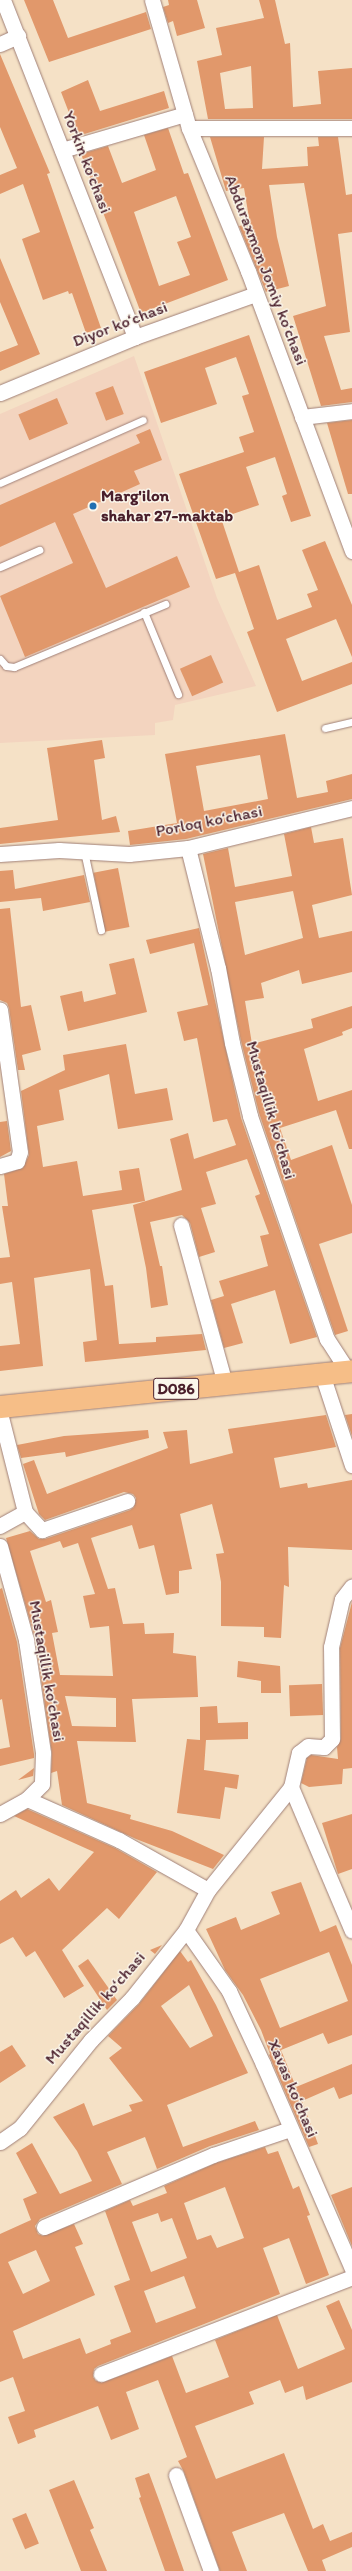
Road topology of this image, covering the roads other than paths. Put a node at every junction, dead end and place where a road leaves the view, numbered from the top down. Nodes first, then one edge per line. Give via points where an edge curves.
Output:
1 (3, 0) edge
2 (152, 0) edge
3 (18, 36) junction
4 (0, 44) edge
5 (185, 114) junction
6 (189, 128) junction
7 (352, 128) edge
8 (62, 150) junction
9 (256, 294) junction
10 (135, 337) junction
11 (0, 393) edge
12 (352, 411) edge
13 (302, 417) junction
14 (143, 420) dead end
15 (0, 484) edge
16 (39, 550) dead end
17 (352, 551) edge
18 (0, 566) edge
19 (165, 604) dead end
20 (144, 612) junction
21 (0, 659) edge
22 (178, 694) dead end
23 (352, 722) edge
24 (325, 728) dead end
25 (352, 808) edge
26 (188, 848) junction
27 (84, 851) junction
28 (0, 854) edge
29 (101, 930) dead end
30 (0, 1009) edge
31 (0, 1166) edge
32 (181, 1225) dead end
33 (350, 1371) edge
34 (322, 1374) junction
35 (225, 1384) junction
36 (0, 1407) edge
37 (0, 1413) edge
38 (352, 1466) edge
39 (127, 1501) dead end
40 (25, 1512) junction
41 (0, 1526) edge
42 (0, 1546) edge
43 (352, 1586) edge
44 (291, 1787) junction
45 (27, 1798) junction
46 (0, 1814) edge
47 (208, 1890) junction
48 (186, 1930) junction
49 (352, 1931) edge
50 (290, 2129) junction
51 (0, 2142) edge
52 (44, 2227) dead end
53 (352, 2269) edge
54 (352, 2277) edge
55 (101, 2374) dead end
56 (176, 2475) dead end
57 (211, 2571) edge

1 - 3 street, Yorkin koʻchasi
2 - 5 street, Abduraxmon Jomiy koʻchasi
3 - 4 street
3 - 8 street, Yorkin koʻchasi
5 - 6 street, Abduraxmon Jomiy koʻchasi
5 - 8 street
6 - 7 street
6 - 9 street, Abduraxmon Jomiy koʻchasi
8 - 10 street, Yorkin koʻchasi
9 - 10 street, Diyor koʻchasi
9 - 13 street, Abduraxmon Jomiy koʻchasi
10 - 11 street, Diyor koʻchasi
12 - 13 street
13 - 17 street, Abduraxmon Jomiy koʻchasi
14 - 15 lane
16 - 18 lane
19 - 20 lane
20 - 21 lane via 14,667 6,666
20 - 22 lane
23 - 24 lane
25 - 26 street, Porloq koʻchasi
26 - 27 street, Porloq koʻchasi via 129,854
26 - 33 street, Mustaqillik ko‘chasi via 218,968 232,1043 250,1116 327,1339
27 - 28 street, Porloq koʻchasi
27 - 29 lane
30 - 31 street via 20,1152 17,1160
32 - 35 street
33 - 34 main road, D086
34 - 35 main road, D086
34 - 38 street
35 - 36 main road, D086
37 - 40 street
39 - 40 street via 42,1530
40 - 41 street
42 - 45 street, Mustaqillik ko‘chasi via 26,1640 43,1753 42,1784
43 - 44 street, Mustaqillik ko‘chasi via 342,1599 331,1646 332,1739 324,1747 308,1746 299,1753
44 - 47 street, Mustaqillik ko‘chasi
44 - 49 street
45 - 46 street, Mustaqillik ko‘chasi
45 - 47 street via 119,1840
47 - 48 street, Mustaqillik ko‘chasi
48 - 50 street, Xavas koʻchasi via 228,1991 263,2064
48 - 51 street, Mustaqillik ko‘chasi via 132,1998 91,2040 20,2128
50 - 52 street via 213,2156
50 - 53 street, Xavas koʻchasi
54 - 55 street
56 - 57 street

